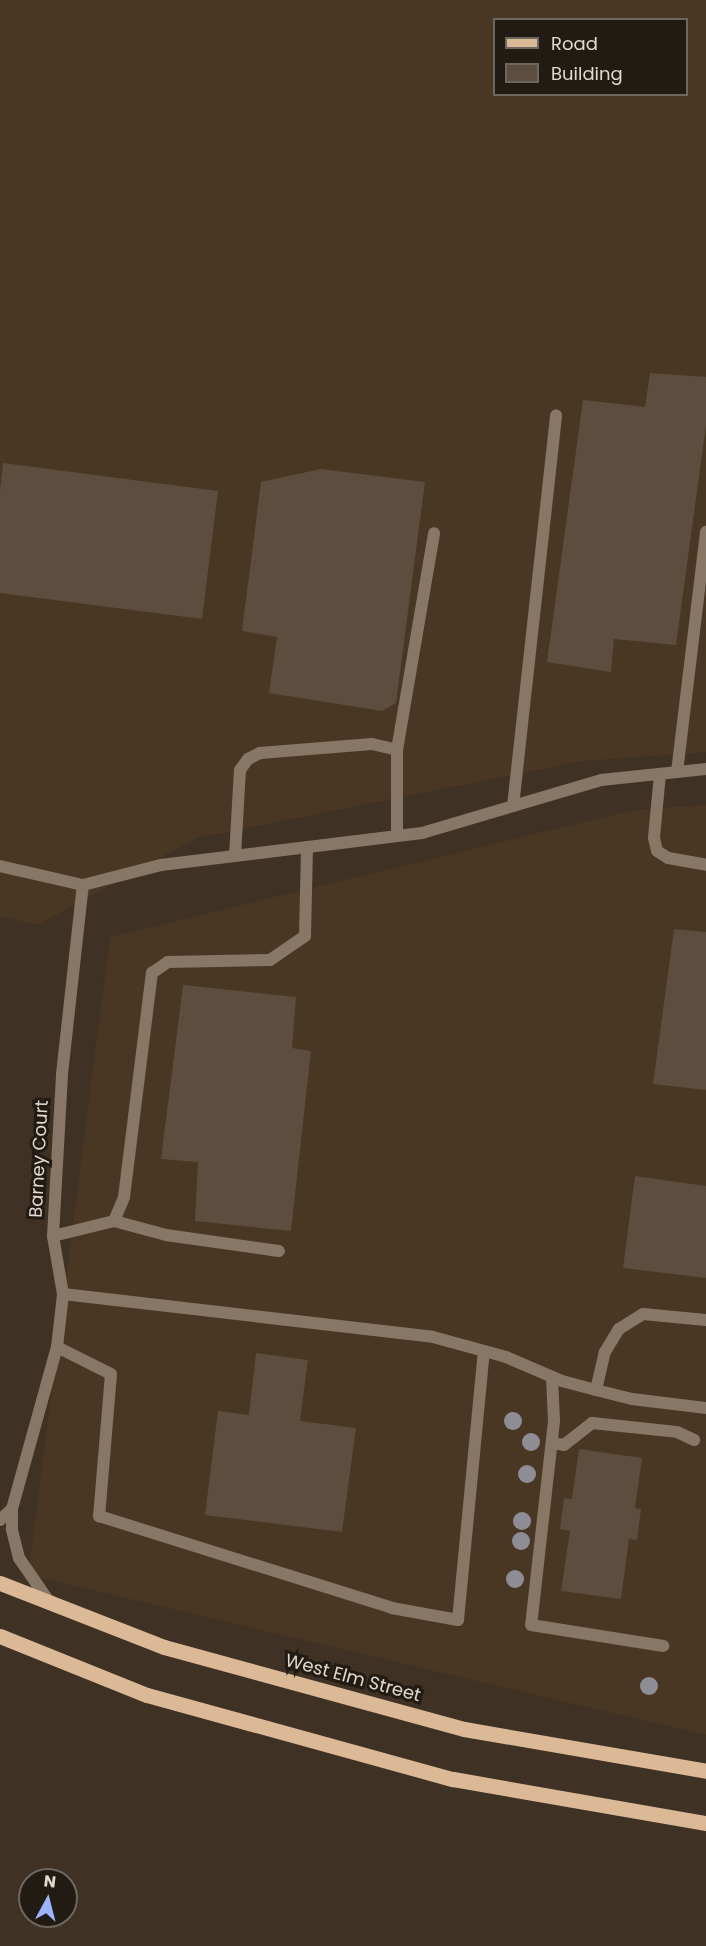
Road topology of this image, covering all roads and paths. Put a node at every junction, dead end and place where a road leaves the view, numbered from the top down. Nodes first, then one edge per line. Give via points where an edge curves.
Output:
1 (556, 415) dead end
2 (706, 532) edge
3 (434, 533) dead end
4 (398, 750) junction
5 (706, 769) edge
6 (677, 772) junction
7 (660, 774) junction
8 (513, 806) junction
9 (397, 836) junction
10 (307, 847) junction
11 (235, 856) junction
12 (706, 865) edge
13 (0, 866) edge
14 (83, 885) junction
15 (114, 1221) junction
16 (53, 1236) junction
17 (279, 1251) dead end
18 (63, 1294) junction
19 (706, 1320) edge
20 (57, 1347) junction
21 (484, 1351) junction
22 (552, 1377) junction
23 (596, 1390) junction
24 (706, 1408) edge
25 (694, 1440) dead end
26 (552, 1443) junction
27 (12, 1509) junction
28 (0, 1520) edge
29 (0, 1583) edge
30 (50, 1603) junction
31 (0, 1636) edge
32 (663, 1646) dead end
33 (706, 1771) edge
34 (706, 1823) edge

1 - 8 street
2 - 6 street
3 - 4 street
4 - 9 street
4 - 11 street via 372,744 260,753 248,759 240,770
5 - 6 street
6 - 7 street
7 - 8 street via 601,780
7 - 12 street via 654,838 657,851 668,858
8 - 9 street via 422,833
9 - 10 street
10 - 11 street
10 - 15 street via 305,936 270,960 168,962 152,973 124,1197
11 - 14 street via 161,865
13 - 14 street
14 - 16 street, Barney Court via 62,1074
15 - 16 street
15 - 17 street via 166,1235
16 - 18 street, Barney Court
18 - 20 street, Barney Court
18 - 21 street via 433,1337
19 - 23 street via 643,1314 619,1329 604,1352
20 - 21 street via 111,1374 99,1516 392,1608 458,1620
20 - 27 street, Barney Court
21 - 22 street
22 - 23 street
22 - 26 street
23 - 24 street via 632,1399
25 - 26 street via 678,1432 592,1423 564,1445
26 - 32 street via 531,1625
27 - 28 street
27 - 30 street, Barney Court via 12,1529 20,1558
29 - 30 main road, West Elm Street
30 - 33 main road, West Elm Street via 164,1647 464,1729
31 - 34 main road via 147,1695 453,1779

